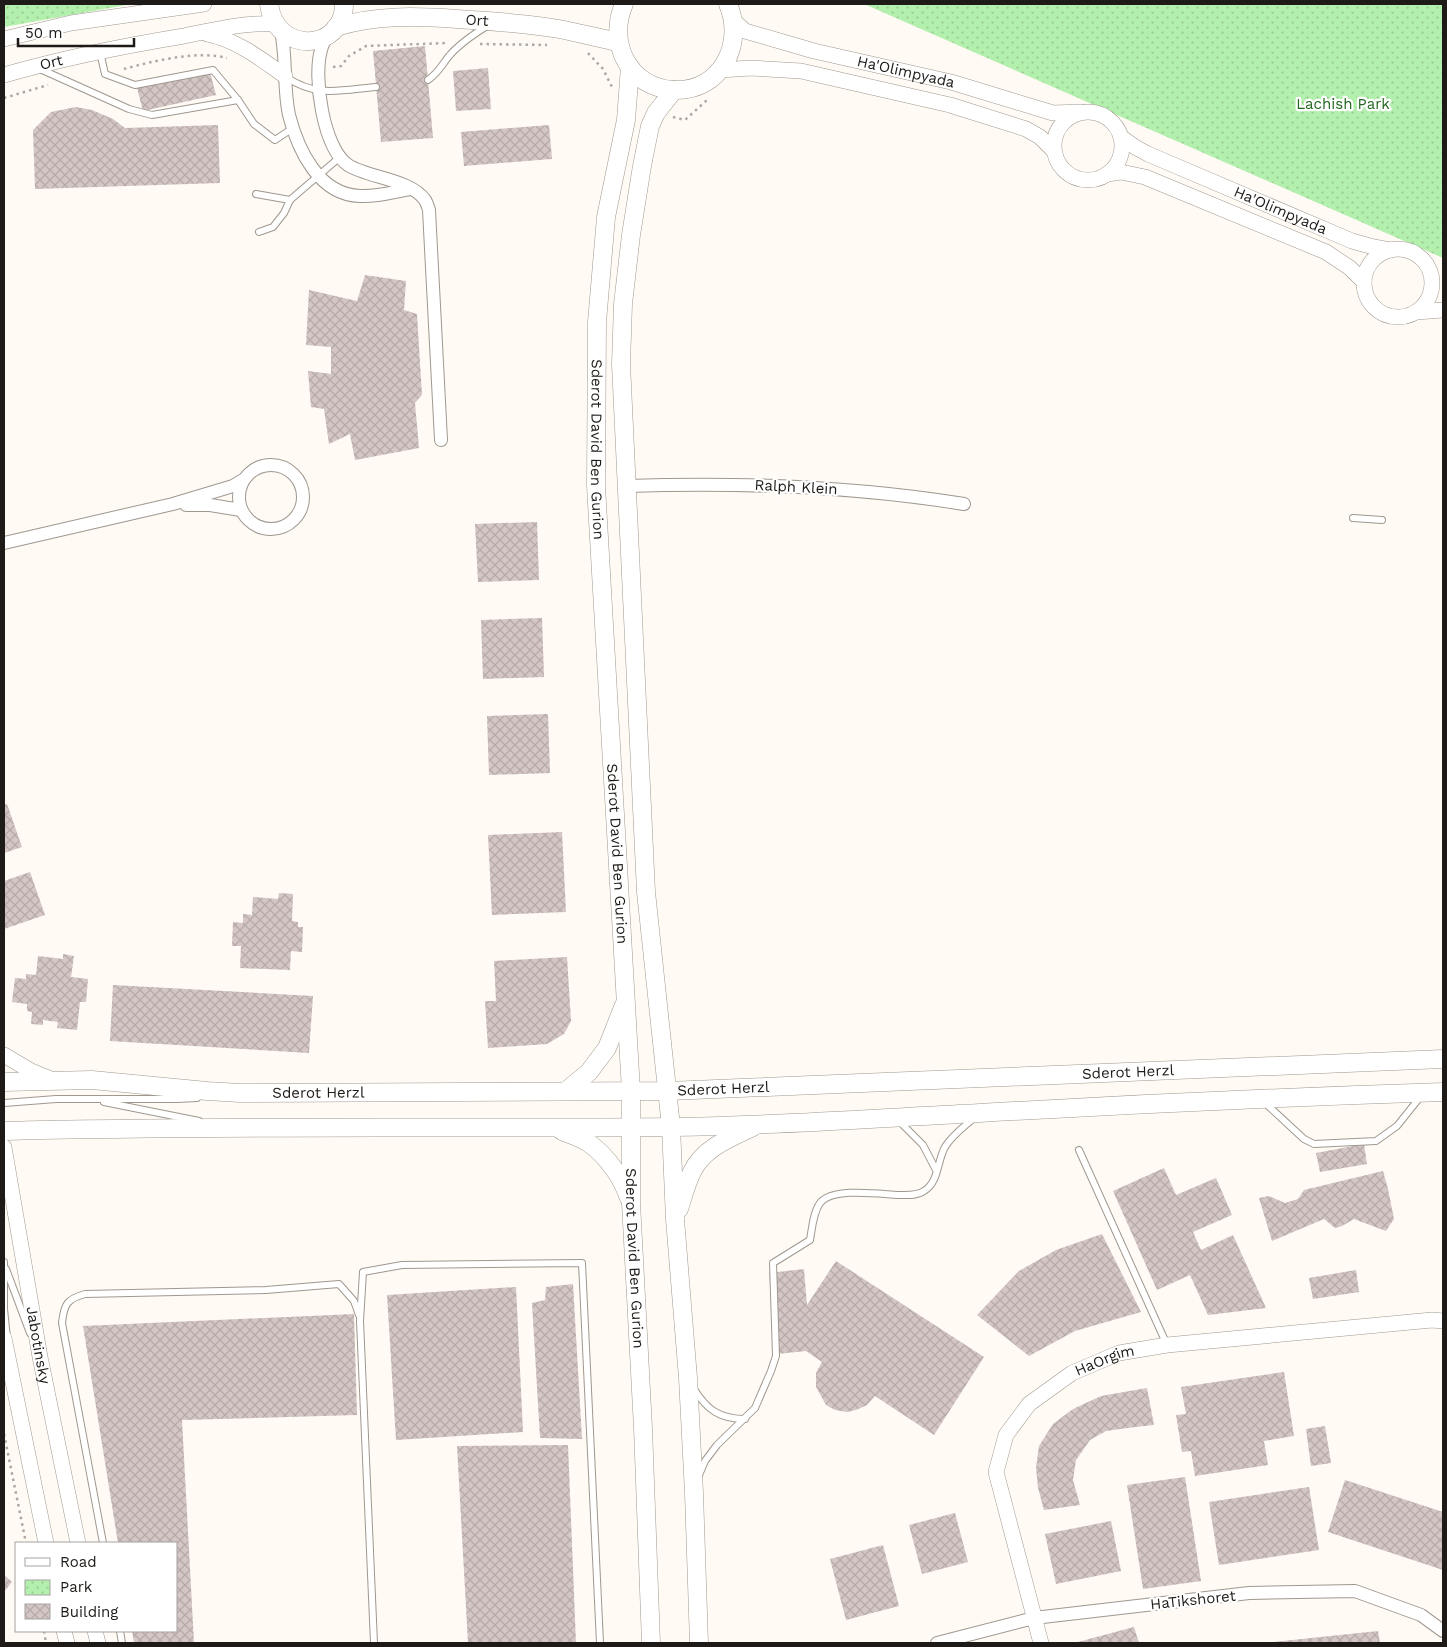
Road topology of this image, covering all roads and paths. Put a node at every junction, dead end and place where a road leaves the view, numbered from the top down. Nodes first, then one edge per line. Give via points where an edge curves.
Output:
1 (204, 4) edge
2 (269, 4) edge
3 (344, 4) edge
4 (624, 4) edge
5 (730, 8) edge
6 (496, 21) junction
7 (278, 27) junction
8 (332, 31) junction
9 (200, 33) junction
10 (4, 39) edge
11 (618, 42) junction
12 (463, 43) junction
13 (547, 45) dead end
14 (100, 51) junction
15 (587, 51) dead end
16 (228, 58) dead end
17 (35, 66) junction
18 (630, 67) junction
19 (319, 68) junction
20 (720, 70) junction
21 (106, 74) junction
22 (4, 75) edge
23 (285, 76) junction
24 (64, 80) junction
25 (428, 80) dead end
26 (376, 86) dead end
27 (674, 90) junction
28 (320, 91) junction
29 (4, 98) edge
30 (238, 100) junction
31 (627, 103) junction
32 (1082, 112) junction
33 (294, 127) junction
34 (1121, 137) junction
35 (1054, 151) junction
36 (340, 157) junction
37 (1107, 174) junction
38 (318, 176) junction
39 (410, 189) junction
40 (256, 194) dead end
41 (290, 200) junction
42 (259, 232) dead end
43 (1391, 250) junction
44 (1428, 269) junction
45 (1443, 281) edge
46 (1364, 282) junction
47 (1443, 310) edge
48 (1416, 312) junction
49 (441, 440) dead end
50 (243, 480) junction
51 (627, 486) junction
52 (173, 504) junction
53 (964, 504) dead end
54 (242, 510) junction
55 (1353, 518) dead end
56 (1382, 520) dead end
57 (4, 543) edge
58 (626, 1000) junction
59 (4, 1055) edge
60 (1443, 1059) edge
61 (53, 1080) junction
62 (4, 1082) edge
63 (566, 1091) junction
64 (632, 1091) junction
65 (668, 1091) junction
66 (1443, 1092) edge
67 (240, 1093) junction
68 (1424, 1093) junction
69 (90, 1099) junction
70 (1262, 1099) junction
71 (4, 1103) edge
72 (980, 1113) junction
73 (895, 1118) junction
74 (758, 1124) junction
75 (632, 1127) junction
76 (671, 1127) junction
77 (243, 1128) junction
78 (556, 1129) junction
79 (4, 1131) edge
80 (4, 1147) edge
81 (1079, 1150) dead end
82 (936, 1170) junction
83 (631, 1203) junction
84 (675, 1219) junction
85 (4, 1261) edge
86 (360, 1321) junction
87 (1443, 1321) edge
88 (4, 1338) edge
89 (1166, 1345) junction
90 (40, 1356) junction
91 (10, 1368) junction
92 (688, 1378) junction
93 (745, 1419) junction
94 (4, 1434) edge
95 (694, 1493) junction
96 (26, 1542) edge
97 (46, 1542) edge
98 (78, 1542) edge
99 (103, 1542) edge
100 (1034, 1618) junction
101 (1443, 1632) edge
102 (374, 1643) edge
103 (600, 1643) edge
104 (651, 1643) edge
105 (699, 1643) edge
106 (937, 1643) edge
107 (1041, 1643) edge

1 - 10 street via 71,22
2 - 7 main road
3 - 8 main road via 341,18
4 - 11 main road via 617,23
5 - 20 main road via 734,38 730,55
5 - 32 street, Ha'Olimpyada via 745,31 760,37 951,82 1053,113
6 - 8 main road, Ort via 391,17 358,21
6 - 11 main road, Ort via 558,29
6 - 12 lane
7 - 8 main road, Ort via 288,36 303,41 312,41
7 - 9 street, Ort via 256,24
7 - 23 street via 284,47
8 - 19 street via 321,50
9 - 14 street, Ort
9 - 23 street via 248,50
11 - 18 main road
12 - 13 path
12 - 19 path via 366,46 349,56 341,66
12 - 25 lane
14 - 17 street, Ort
14 - 21 lane
15 - 31 path via 603,69 616,101
16 - 21 path via 181,56
17 - 22 street, Ort
17 - 24 lane
18 - 27 main road via 642,79
18 - 31 main road, Sderot David Ben Gurion
19 - 28 street
20 - 27 main road via 692,88
20 - 35 street, Ha'Olimpyada via 801,71 950,105 1026,129
21 - 30 lane via 135,85 213,70
23 - 28 lane via 311,90
23 - 33 street
24 - 29 path
24 - 30 lane via 131,110 152,115
26 - 28 lane
27 - 51 main road, Sderot David Ben Gurion via 650,126 630,245 623,304 621,364
28 - 36 street via 326,132
30 - 33 lane via 254,124 275,140
31 - 58 main road, Sderot David Ben Gurion via 606,217 598,313 596,486
32 - 34 street via 1101,114 1110,120
32 - 35 street via 1072,115 1060,126 1054,139
33 - 38 street via 307,162
34 - 37 street via 1121,154
34 - 43 street, Ha'Olimpyada via 1148,154 1352,241
35 - 37 street via 1062,168 1074,177 1088,180
36 - 38 lane
36 - 39 street via 354,168
37 - 46 street, Ha'Olimpyada via 1121,172 1145,177 1326,252
38 - 39 street via 336,190 359,196
38 - 41 lane
39 - 49 street via 425,200 429,210
40 - 41 lane
41 - 42 lane via 273,227
43 - 44 street via 1414,253
43 - 46 street via 1372,261
44 - 45 street
44 - 48 street via 1431,290 1427,301
46 - 48 street via 1365,294 1379,312 1400,317
47 - 48 street
50 - 52 street
50 - 54 street via 239,495
50 - 54 street via 254,469 265,465 286,468 300,482 303,501 292,522 276,529 259,527
51 - 53 street, Ralph Klein via 703,484 829,488
51 - 65 main road, Sderot David Ben Gurion via 646,892
52 - 54 street
52 - 57 street
55 - 56 lane
58 - 63 main road via 606,1048 589,1072
58 - 64 main road, Sderot David Ben Gurion
59 - 61 street
60 - 65 main road, Sderot Herzl
61 - 62 main road, Sderot Herzl
61 - 67 main road, Sderot Herzl via 92,1080
63 - 64 main road, Sderot Herzl
63 - 67 main road, Sderot Herzl
64 - 65 main road, Sderot Herzl
64 - 75 main road, Sderot David Ben Gurion
65 - 76 main road, Sderot David Ben Gurion
66 - 68 main road
67 - 69 lane via 177,1099
68 - 70 main road
68 - 70 lane via 1397,1126 1376,1141 1314,1144 1304,1139
69 - 71 lane
69 - 77 lane
70 - 72 main road
72 - 73 main road
72 - 82 lane via 951,1138
73 - 74 main road
73 - 82 lane via 922,1145
74 - 76 main road
74 - 84 main road via 722,1142 699,1161
75 - 76 main road
75 - 78 main road
75 - 83 main road, Sderot David Ben Gurion
76 - 84 main road, Sderot David Ben Gurion
77 - 78 main road
77 - 79 main road
78 - 83 main road via 590,1144 624,1183
80 - 90 street, Jabotinsky
81 - 89 lane
82 - 93 lane via 931,1185 919,1194 842,1193 827,1197 816,1210 810,1240 773,1263 776,1356 764,1390
83 - 104 main road, Sderot David Ben Gurion
84 - 92 main road, Sderot David Ben Gurion
85 - 90 lane
85 - 91 lane via 4,1309
86 - 99 lane via 354,1301 340,1284 73,1297 66,1305 62,1323
86 - 102 lane
86 - 103 lane via 363,1272 402,1265 582,1263
87 - 89 street, HaOrgim
88 - 91 street
89 - 100 street, HaOrgim via 1119,1353 1072,1373 1028,1404 1006,1436 996,1472
90 - 98 street, Jabotinsky
91 - 97 street
92 - 93 lane via 706,1406 721,1416
92 - 95 main road, Sderot David Ben Gurion
93 - 95 lane via 705,1460
94 - 96 path
95 - 105 main road, Sderot David Ben Gurion
100 - 101 street, HaTikshoret via 1250,1593 1355,1591 1421,1614
100 - 106 street, HaTikshoret
100 - 107 street, HaOrgim

